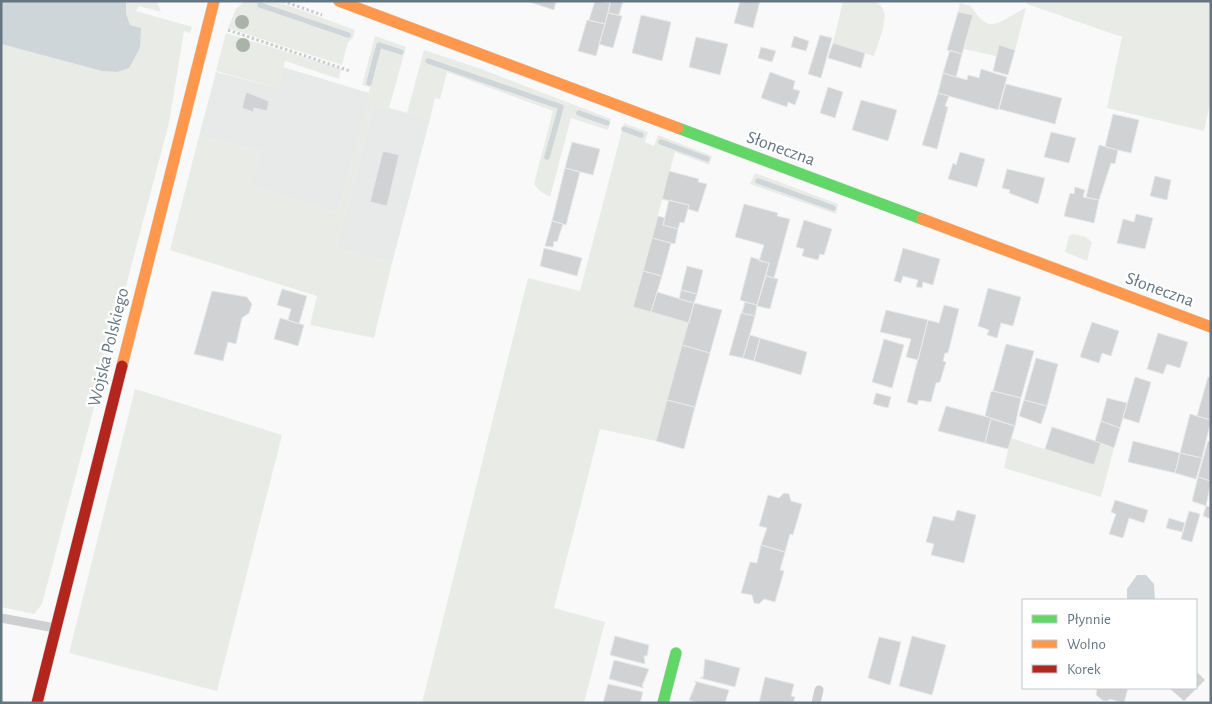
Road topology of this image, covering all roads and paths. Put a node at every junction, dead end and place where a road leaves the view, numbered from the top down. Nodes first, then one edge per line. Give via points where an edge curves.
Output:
1 (214, 1) edge
2 (339, 1) edge
3 (225, 29) dead end
4 (350, 70) dead end
5 (1211, 327) edge
6 (1, 618) edge
7 (55, 628) junction
8 (676, 653) dead end
9 (819, 690) dead end
10 (37, 703) edge
11 (664, 703) edge
12 (816, 703) edge

1 - 7 main road, Wojska Polskiego
2 - 5 main road, Słoneczna
3 - 4 path
6 - 7 lane
7 - 10 main road, Wojska Polskiego
8 - 11 main road
9 - 12 lane

